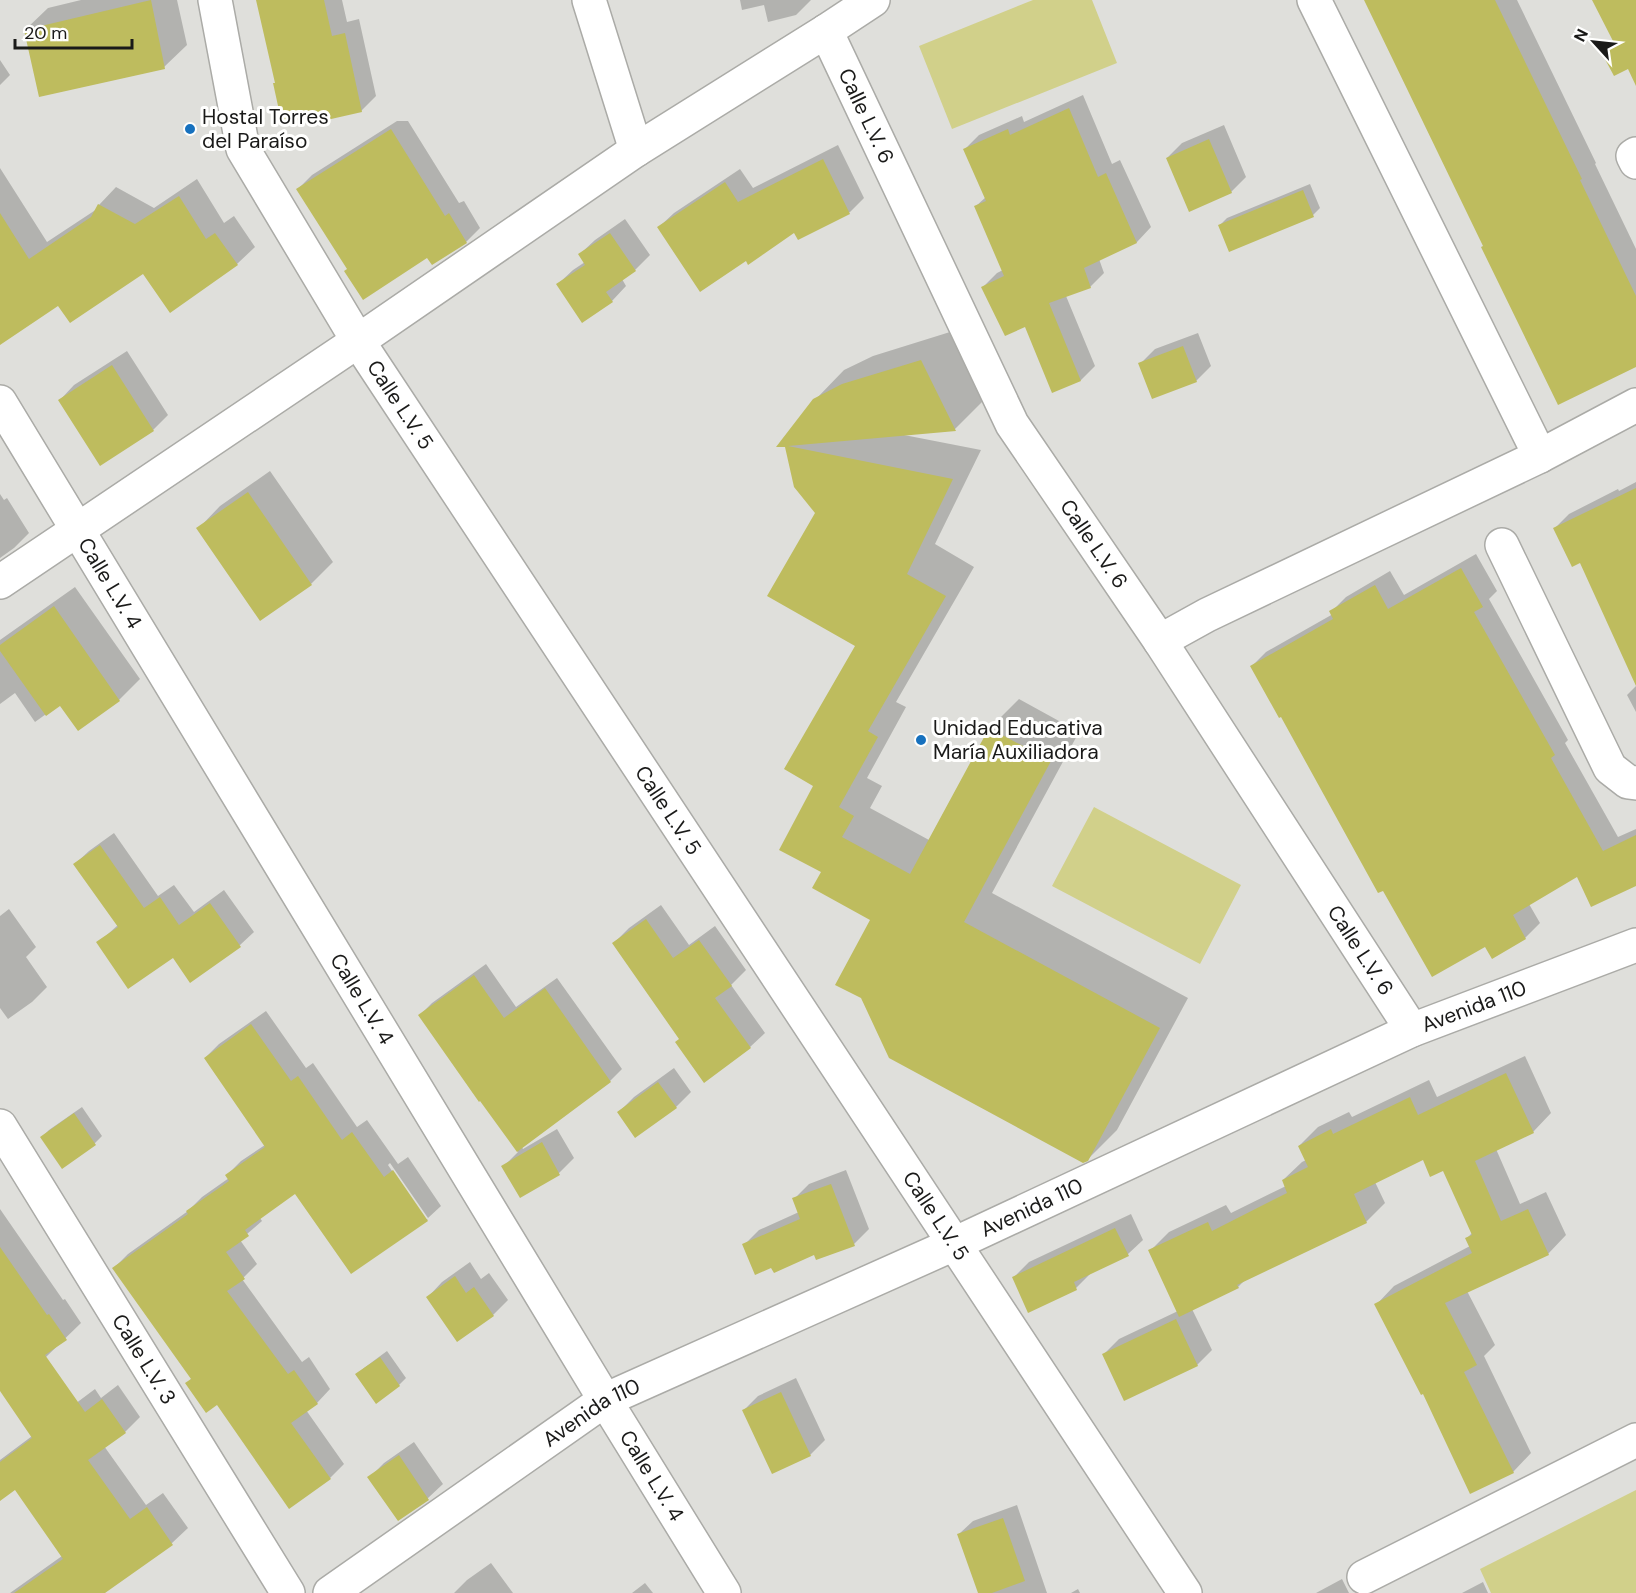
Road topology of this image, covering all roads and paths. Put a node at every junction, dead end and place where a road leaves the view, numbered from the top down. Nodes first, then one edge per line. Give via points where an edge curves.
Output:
1 (215, 0) edge
2 (589, 0) edge
3 (873, 0) edge
4 (1314, 0) edge
5 (826, 31) junction
6 (636, 150) junction
7 (1636, 154) edge
8 (1636, 162) edge
9 (358, 341) junction
10 (0, 402) edge
11 (1636, 405) edge
12 (1540, 456) junction
13 (77, 529) junction
14 (1502, 545) dead end
15 (0, 582) edge
16 (1160, 641) junction
17 (1636, 783) edge
18 (1636, 945) edge
19 (1412, 1030) junction
20 (0, 1126) edge
21 (954, 1244) junction
22 (605, 1400) junction
23 (1636, 1440) edge
24 (1364, 1577) dead end
25 (288, 1593) edge
26 (330, 1593) edge
27 (724, 1593) edge
28 (1185, 1593) edge

1 - 9 street, Calle L.V. 5 via 243,150
2 - 6 street
3 - 5 street
4 - 12 street
5 - 6 street
5 - 16 street, Calle L.V. 6 via 1012,424
6 - 9 street
7 - 8 street
9 - 13 street
9 - 21 street, Calle L.V. 5
10 - 13 street, Calle L.V. 4
11 - 12 street
12 - 16 street
13 - 15 street
13 - 22 street, Calle L.V. 4
14 - 17 street via 1610,768 1628,782
16 - 19 street, Calle L.V. 6
18 - 19 street, Avenida 110
19 - 21 street, Avenida 110
20 - 25 street, Calle L.V. 3
21 - 22 street, Avenida 110
21 - 28 street, Calle L.V. 5
22 - 26 street, Avenida 110
22 - 27 street, Calle L.V. 4
23 - 24 street

